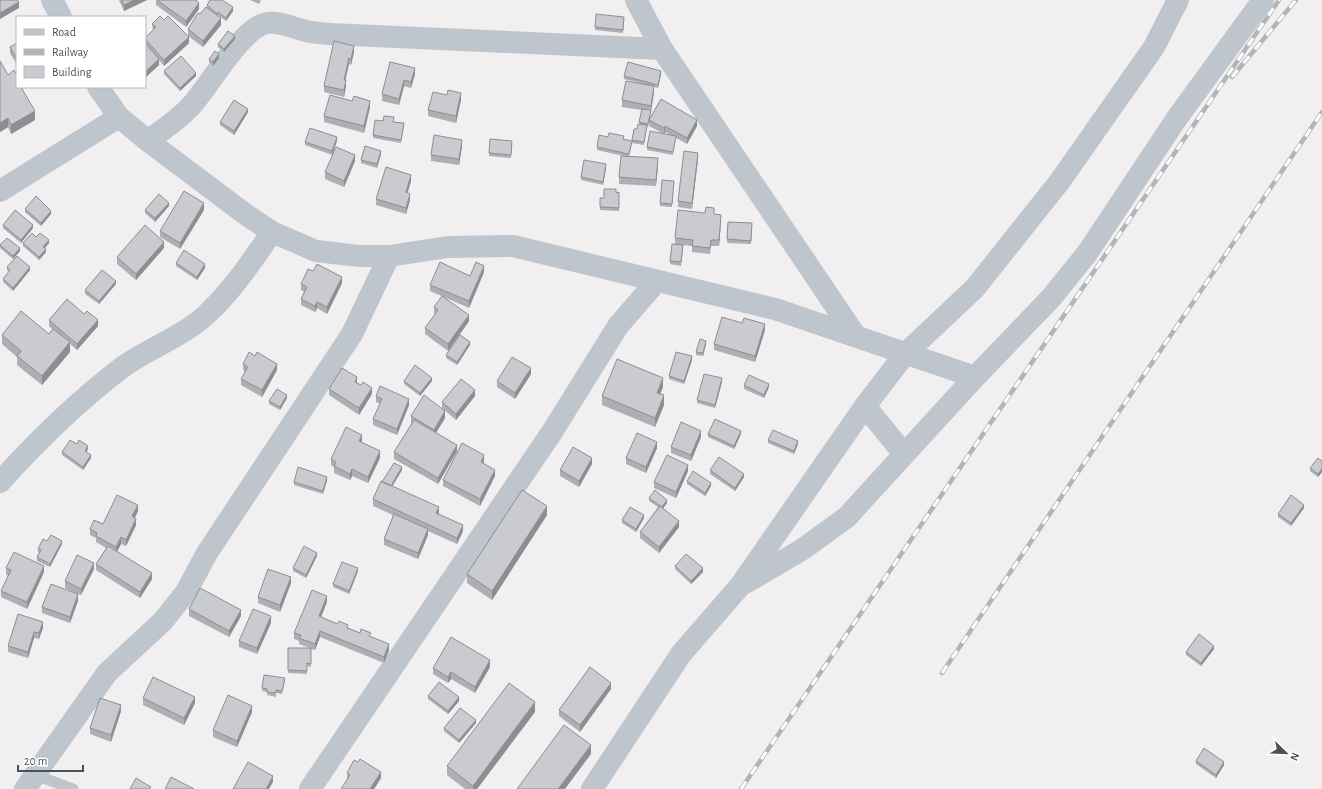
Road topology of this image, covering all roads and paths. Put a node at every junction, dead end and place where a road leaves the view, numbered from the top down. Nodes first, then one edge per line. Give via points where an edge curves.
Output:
1 (52, 0) edge
2 (636, 0) edge
3 (1178, 0) edge
4 (1263, 0) edge
5 (60, 16) edge
6 (662, 49) junction
7 (99, 88) edge
8 (119, 117) junction
9 (148, 141) junction
10 (0, 191) edge
11 (272, 232) junction
12 (389, 256) junction
13 (656, 282) junction
14 (855, 335) junction
15 (905, 354) junction
16 (975, 377) junction
17 (865, 406) junction
18 (904, 454) junction
19 (0, 482) edge
20 (740, 586) junction
21 (30, 782) edge
22 (73, 789) edge
23 (310, 789) edge
24 (592, 789) edge

1 - 5 street
2 - 6 street
3 - 15 street via 1154,47 1060,181 975,288
4 - 16 street via 1177,118 1088,252 1051,298
6 - 9 street via 330,34 307,32 279,23 267,23 253,29 238,44 207,88 189,108
6 - 14 street
7 - 8 street
8 - 9 street
8 - 10 street
9 - 11 street
11 - 12 street via 316,251 359,256
11 - 19 street via 224,297 205,316 151,348 93,391 39,440
12 - 13 street via 448,248 513,246
12 - 21 street via 352,334 207,553 186,592 163,621 107,673
13 - 14 street via 776,309
13 - 23 street via 618,326 552,432
14 - 15 street
15 - 16 street
15 - 17 street
16 - 18 street
17 - 18 street
17 - 20 street
18 - 20 street via 847,517 803,549
20 - 24 street via 681,654
21 - 22 lane

